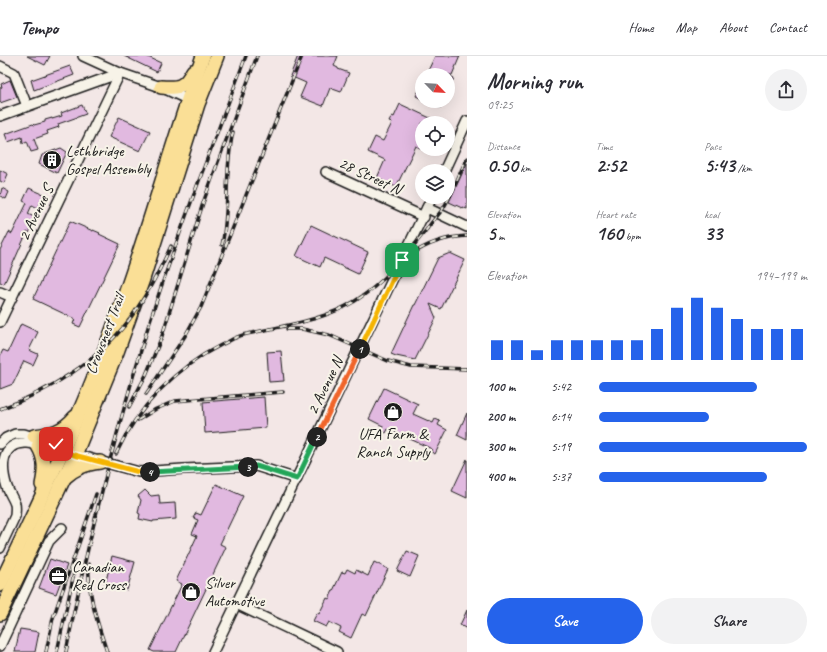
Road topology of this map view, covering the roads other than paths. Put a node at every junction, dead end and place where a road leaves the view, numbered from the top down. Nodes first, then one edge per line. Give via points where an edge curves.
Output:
1 (83, 56) edge
2 (203, 56) edge
3 (217, 56) edge
4 (0, 66) edge
5 (120, 73) junction
6 (160, 87) junction
7 (193, 102) junction
8 (27, 106) junction
9 (0, 116) edge
10 (467, 121) edge
11 (447, 164) edge
12 (326, 172) dead end
13 (429, 204) edge
14 (425, 213) junction
15 (467, 227) edge
16 (0, 292) edge
17 (12, 297) junction
18 (0, 322) edge
19 (82, 405) junction
20 (36, 441) junction
21 (0, 444) edge
22 (69, 453) junction
23 (100, 462) junction
24 (63, 479) junction
25 (297, 479) junction
26 (4, 485) edge
27 (38, 504) junction
28 (62, 528) dead end
29 (0, 548) edge
30 (0, 585) edge
31 (236, 604) junction
32 (0, 614) edge
33 (0, 646) edge
34 (213, 652) edge
35 (337, 652) edge

1 - 5 street
2 - 6 highway via 184,84 175,88
2 - 7 highway, Crowsnest Trail
3 - 7 highway, Crowsnest Trail
4 - 8 street via 14,73
5 - 6 street
5 - 8 street
5 - 17 street, 2 Avenue S
6 - 7 street
7 - 19 highway, Crowsnest Trail via 123,300
7 - 22 highway, Crowsnest Trail via 136,301
8 - 9 street
10 - 11 street
12 - 14 street, 28 Street N
13 - 14 street, 2 Avenue N
14 - 15 street, 28 Street N
14 - 25 street, 2 Avenue N
16 - 17 street
17 - 18 street, 2 Avenue S
19 - 20 highway via 74,418 57,432
19 - 22 highway, Crowsnest Trail
20 - 21 street via 24,434 15,434
20 - 22 street via 53,451
20 - 26 street via 8,450 3,462
20 - 27 highway via 45,466
22 - 23 street
22 - 24 highway, Crowsnest Trail
22 - 27 highway, Crowsnest Trail
23 - 24 highway via 80,467
23 - 25 street via 139,472 256,466
24 - 32 highway, Crowsnest Trail
25 - 31 street, 2 Avenue N
26 - 29 street via 15,504 16,511
27 - 30 highway, Crowsnest Trail
28 - 33 street via 49,541
31 - 34 street, 2 Avenue N
31 - 35 street

